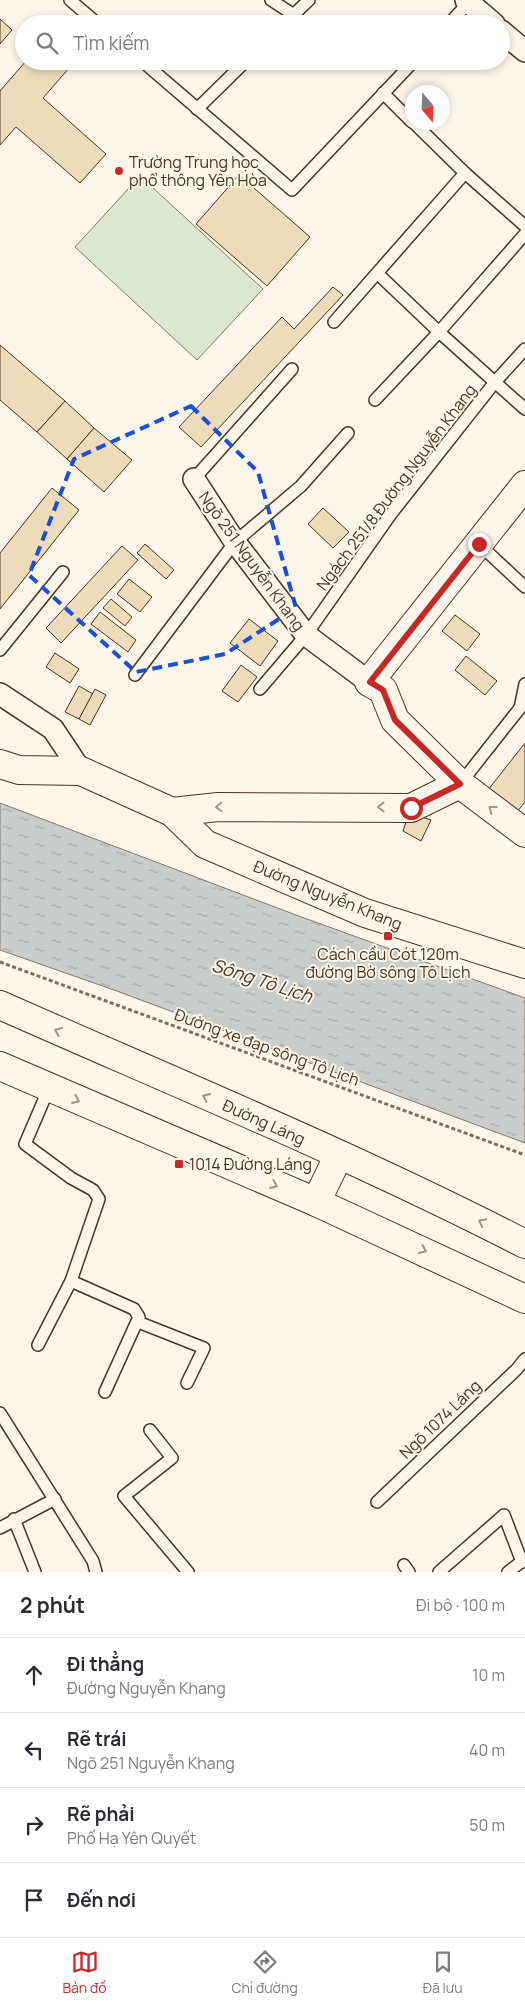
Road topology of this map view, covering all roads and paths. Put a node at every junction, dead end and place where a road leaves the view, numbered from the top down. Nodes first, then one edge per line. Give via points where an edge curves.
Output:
1 (70, 0) edge
2 (271, 0) edge
3 (309, 0) edge
4 (468, 1) edge
5 (88, 15) edge
6 (294, 15) joint
7 (456, 15) edge
8 (484, 15) edge
9 (510, 38) edge
10 (525, 51) edge
11 (152, 70) edge
12 (237, 70) edge
13 (406, 70) edge
14 (384, 93) junction
15 (197, 109) junction
16 (405, 114) edge
17 (421, 130) edge
18 (465, 173) junction
19 (525, 226) edge
20 (525, 234) edge
21 (378, 274) junction
22 (334, 322) dead end
23 (439, 332) junction
24 (525, 349) edge
25 (292, 369) dead end
26 (495, 382) junction
27 (375, 400) dead end
28 (525, 409) edge
29 (348, 433) dead end
30 (191, 476) joint
31 (525, 485) edge
32 (235, 542) junction
33 (479, 544) junction
34 (62, 572) dead end
35 (525, 587) edge
36 (306, 635) junction
37 (0, 650) edge
38 (135, 675) dead end
39 (370, 682) junction
40 (525, 684) edge
41 (260, 689) dead end
42 (0, 694) edge
43 (523, 710) edge
44 (0, 764) edge
45 (81, 771) junction
46 (460, 784) junction
47 (172, 812) junction
48 (525, 834) edge
49 (0, 962) edge
50 (525, 964) edge
51 (0, 1005) edge
52 (1, 1069) edge
53 (49, 1088) junction
54 (339, 1155) junction
55 (525, 1155) edge
56 (316, 1202) junction
57 (525, 1244) edge
58 (70, 1282) junction
59 (525, 1299) edge
60 (138, 1322) junction
61 (38, 1345) dead end
62 (525, 1359) edge
63 (188, 1383) dead end
64 (105, 1392) dead end
65 (0, 1413) edge
66 (150, 1430) dead end
67 (55, 1499) junction
68 (376, 1502) dead end
69 (14, 1519) junction
70 (0, 1528) edge
71 (523, 1561) edge
72 (35, 1572) edge
73 (96, 1572) edge
74 (188, 1572) edge
75 (439, 1572) edge
76 (508, 1572) edge

1 - 5 lane
2 - 6 lane
3 - 6 lane
4 - 7 lane
4 - 8 street
9 - 10 street
11 - 15 lane
12 - 15 lane
13 - 14 lane
14 - 15 lane via 292,190
14 - 16 lane
17 - 18 lane
18 - 19 lane
18 - 21 lane
20 - 23 lane
21 - 22 lane
21 - 23 lane
23 - 26 lane
23 - 27 lane
24 - 26 lane, Ngách 251/8 Đường Nguyễn Khang
25 - 30 lane
26 - 28 lane
26 - 36 lane, Ngách 251/8 Đường Nguyễn Khang via 391,514
29 - 32 lane via 301,486
30 - 32 street, Ngõ 251 Nguyễn Khang
31 - 33 main road
32 - 36 street, Ngõ 251 Nguyễn Khang
32 - 38 lane
33 - 35 lane
33 - 39 main road
34 - 37 lane
36 - 39 street, Ngõ 251 Nguyễn Khang
36 - 41 lane, Ngách 251/8 Đường Nguyễn Khang
39 - 46 main road, Ngõ 251 Nguyễn Khang via 383,690 395,720
40 - 43 lane
42 - 45 street via 53,728
43 - 46 lane
44 - 45 main road, Đường Nguyễn Khang via 19,770
45 - 47 main road, Đường Nguyễn Khang
46 -> 47 main road via 411,808 218,806
48 -> 46 main road
47 - 50 main road, Đường Nguyễn Khang via 205,844 364,913
49 - 55 path, Đường xe đạp sông Tô Lịch
54 -> 51 main road, Đường Láng
52 - 53 main road
53 -> 56 main road
53 - 58 lane via 25,1144 93,1190 99,1199
54 - 56 main road
57 -> 54 main road, Đường Láng
56 -> 59 main road
58 - 60 lane via 134,1309
58 - 61 lane
60 - 63 lane via 204,1348
60 - 64 lane
62 - 68 lane, Ngõ 1074 Láng
65 - 67 lane
66 - 74 lane via 172,1458 124,1496
67 - 69 lane
67 - 73 lane via 93,1561
69 - 70 lane
69 - 72 lane
71 - 75 lane via 504,1515
71 - 76 lane

